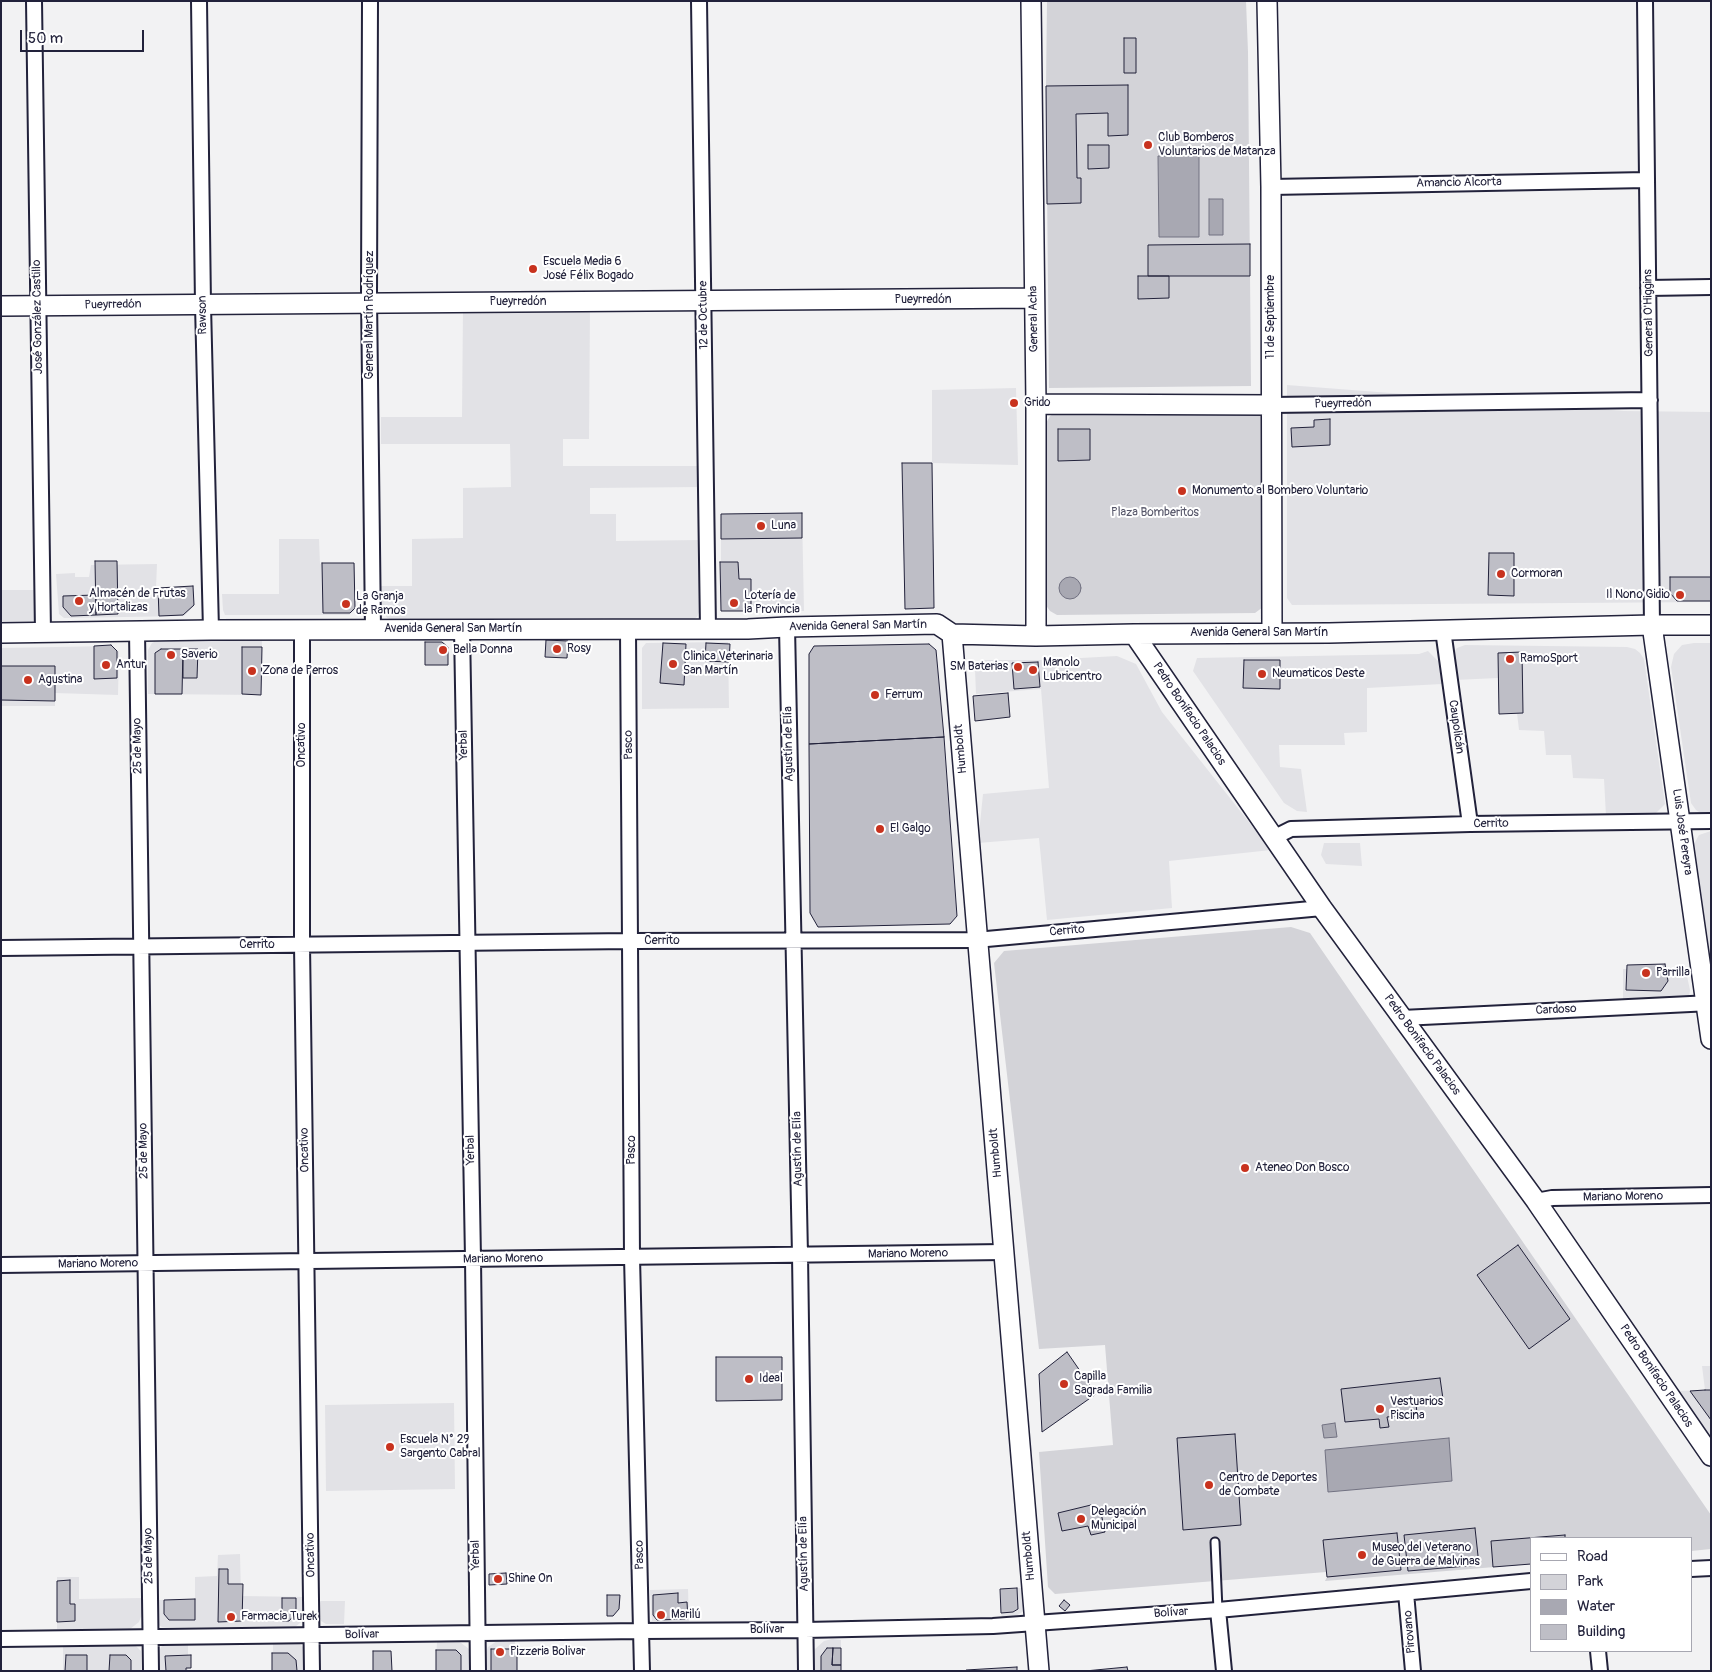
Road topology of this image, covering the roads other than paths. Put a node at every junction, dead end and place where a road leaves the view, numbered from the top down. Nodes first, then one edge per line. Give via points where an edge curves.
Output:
1 (34, 1) edge
2 (199, 1) edge
3 (370, 1) edge
4 (699, 1) edge
5 (1031, 1) edge
6 (1267, 1) edge
7 (1645, 1) edge
8 (1647, 180) junction
9 (1271, 186) junction
10 (1711, 287) edge
11 (1648, 288) junction
12 (1034, 298) junction
13 (370, 302) junction
14 (704, 302) junction
15 (203, 305) junction
16 (1, 306) edge
17 (38, 306) junction
18 (1650, 400) junction
19 (1036, 404) junction
20 (1272, 405) junction
21 (1652, 625) junction
22 (1711, 625) edge
23 (787, 626) junction
24 (302, 629) junction
25 (373, 629) junction
26 (462, 629) junction
27 (708, 629) junction
28 (137, 630) junction
29 (211, 630) junction
30 (628, 630) junction
31 (1442, 630) junction
32 (43, 632) junction
33 (1, 633) edge
34 (952, 634) junction
35 (1134, 634) junction
36 (1272, 634) junction
37 (1036, 636) junction
38 (1680, 821) junction
39 (1711, 821) edge
40 (1470, 824) junction
41 (1273, 838) junction
42 (1322, 908) junction
43 (976, 940) junction
44 (631, 941) junction
45 (793, 941) junction
46 (467, 944) junction
47 (302, 945) junction
48 (141, 946) junction
49 (1, 948) edge
50 (1708, 1003) edge
51 (1402, 1018) junction
52 (1711, 1039) edge
53 (1711, 1195) edge
54 (1536, 1202) junction
55 (1004, 1252) junction
56 (800, 1255) junction
57 (632, 1257) junction
58 (473, 1259) junction
59 (307, 1261) junction
60 (146, 1263) junction
61 (1, 1265) edge
62 (1711, 1456) edge
63 (1215, 1542) dead end
64 (1711, 1568) edge
65 (1692, 1569) edge
66 (1530, 1581) edge
67 (1406, 1593) junction
68 (1218, 1610) junction
69 (1034, 1623) junction
70 (642, 1630) junction
71 (806, 1630) junction
72 (477, 1632) junction
73 (312, 1636) junction
74 (150, 1637) junction
75 (1, 1639) edge
76 (1598, 1652) edge
77 (151, 1671) edge
78 (312, 1671) edge
79 (478, 1671) edge
80 (642, 1671) edge
81 (806, 1671) edge
82 (1039, 1671) edge
83 (1224, 1671) edge
84 (1413, 1671) edge
85 (1600, 1671) edge

1 - 17 street, José González Castillo
2 - 15 street, Rawson
3 - 13 street, General Martín Rodríguez
4 - 14 street, 12 de Octubre
5 - 12 street, General Acha
6 - 9 street, 11 de Septiembre
7 - 8 street, General O'Higgins
8 - 9 street, Amancio Alcorta
8 - 11 street, General O'Higgins
9 - 20 street, 11 de Septiembre
10 - 11 street
11 - 18 street, General O'Higgins
12 - 14 street, Pueyrredón
12 - 19 street, General Acha
13 - 14 street, Pueyrredón
13 - 15 street, Pueyrredón
13 - 25 street, General Martín Rodríguez
14 - 27 street, 12 de Octubre
15 - 17 street, Pueyrredón
15 - 29 street, Rawson
16 - 17 street, Pueyrredón
17 - 32 street, José González Castillo
18 - 20 street, Pueyrredón
18 - 21 street, General O'Higgins
19 - 20 street, Pueyrredón
19 - 37 street, General Acha
20 - 36 street, 11 de Septiembre
21 - 22 street, Avenida General San Martín
21 - 31 street, Avenida General San Martín
21 - 38 street, Luis José Pereyra
23 - 27 street, Avenida General San Martín
23 - 34 street, Avenida General San Martín via 937,624
23 - 45 street, Agustín de Elía
24 - 25 street, Avenida General San Martín
24 - 29 street, Avenida General San Martín
24 - 47 street, Oncativo
25 - 26 street, Avenida General San Martín
26 - 30 street, Avenida General San Martín
26 - 46 street, Yerbal
27 - 30 street, Avenida General San Martín
28 - 29 street, Avenida General San Martín
28 - 32 street, Avenida General San Martín
28 - 48 street, 25 de Mayo
30 - 44 street, Pasco
31 - 36 street, Avenida General San Martín
31 - 40 street, Caupolicán
32 - 33 street, Avenida General San Martín
34 - 37 street, Avenida General San Martín
34 - 43 street, Humboldt
35 - 36 street, Avenida General San Martín
35 - 37 street, Avenida General San Martín
35 - 41 street, Pedro Bonifacio Palacios
38 - 39 street, Cerrito
38 - 40 street, Cerrito
38 - 50 street, Luis José Pereyra
40 - 41 street, Cerrito via 1292,828
41 - 42 street, Pedro Bonifacio Palacios
42 - 43 street, Cerrito
42 - 51 street, Pedro Bonifacio Palacios
43 - 45 street, Cerrito
43 - 55 street, Humboldt
44 - 45 street, Cerrito
44 - 46 street, Cerrito
44 - 57 street, Pasco
45 - 56 street, Agustín de Elía
46 - 47 street, Cerrito
46 - 58 street, Yerbal
47 - 48 street, Cerrito
47 - 59 street, Oncativo
48 - 49 street, Cerrito
48 - 60 street, 25 de Mayo
50 - 51 street, Cardoso
50 - 52 street, Luis José Pereyra
51 - 54 street, Pedro Bonifacio Palacios
53 - 54 street, Mariano Moreno via 1552,1198
54 - 62 street, Pedro Bonifacio Palacios
55 - 56 street, Mariano Moreno
55 - 69 street, Humboldt
56 - 57 street, Mariano Moreno
56 - 71 street, Agustín de Elía
57 - 58 street, Mariano Moreno
57 - 70 street, Pasco
58 - 59 street, Mariano Moreno
58 - 72 street, Yerbal
59 - 60 street, Mariano Moreno
59 - 73 street, Oncativo
60 - 61 street, Mariano Moreno
60 - 74 street, 25 de Mayo
63 - 68 lane
64 - 65 street
66 - 67 street, Bolívar
67 - 68 street, Bolívar
67 - 84 street, Pirovano
68 - 69 street, Bolívar
68 - 83 street
69 - 71 street, Bolívar
69 - 82 street, Humboldt
70 - 71 street, Bolívar
70 - 72 street, Bolívar
70 - 80 street, Pasco
71 - 81 street, Agustín de Elía
72 - 73 street, Bolívar
72 - 79 street, Yerbal
73 - 74 street, Bolívar
73 - 78 street, Oncativo
74 - 75 street, Bolívar
74 - 77 street, 25 de Mayo
76 - 85 street

